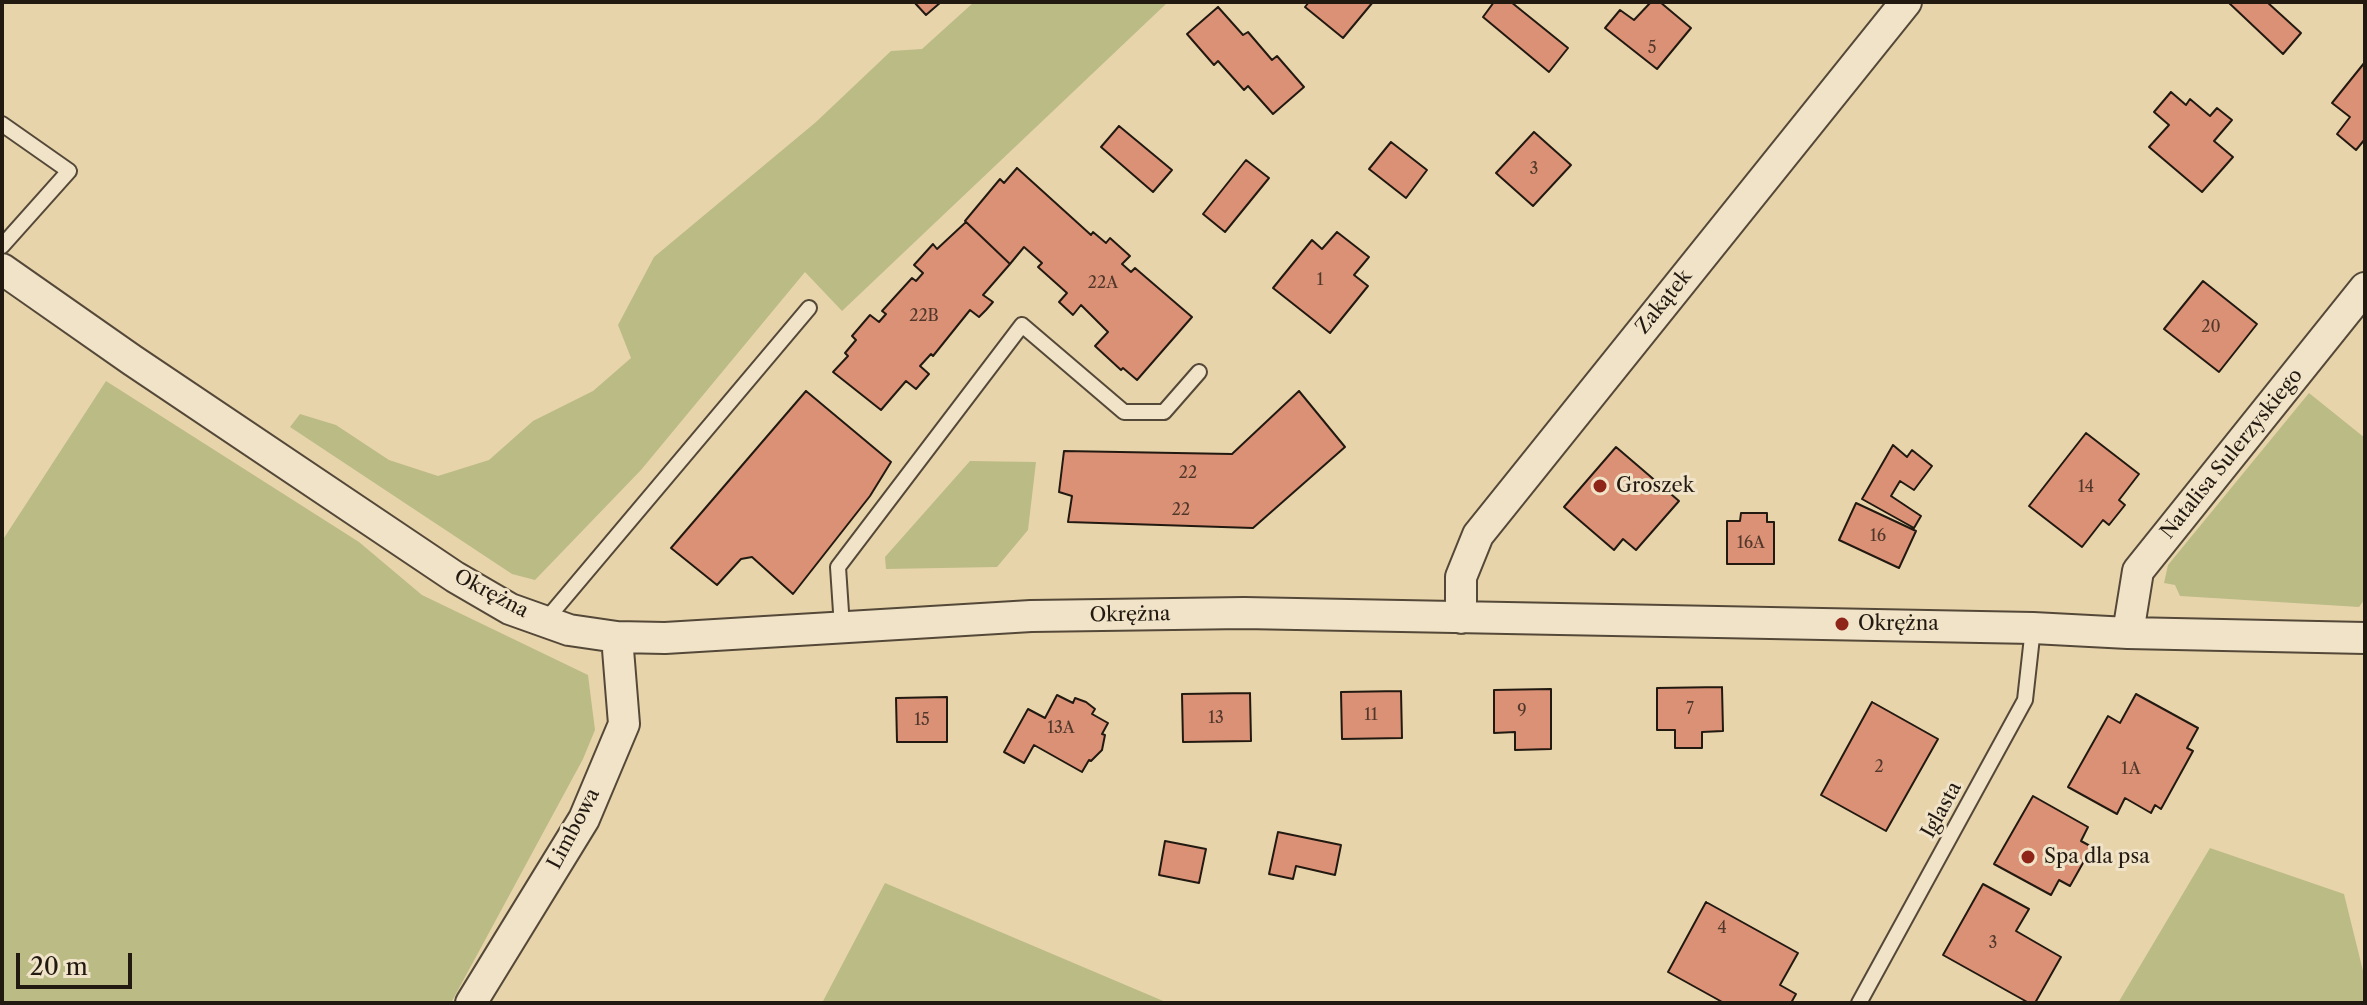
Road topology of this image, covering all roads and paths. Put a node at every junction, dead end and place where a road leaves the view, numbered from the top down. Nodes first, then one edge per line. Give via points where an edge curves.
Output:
1 (1906, 2) edge
2 (2, 124) edge
3 (2, 246) edge
4 (2, 269) edge
5 (2365, 288) edge
6 (809, 308) dead end
7 (1199, 372) dead end
8 (1461, 618) junction
9 (545, 621) junction
10 (842, 627) junction
11 (2033, 628) junction
12 (2128, 633) junction
13 (617, 637) junction
14 (2365, 638) edge
15 (471, 1003) edge
16 (1859, 1003) edge

1 - 8 street, Zakątek via 1478,535 1461,577
2 - 3 lane via 69,171
4 - 9 street, Okrężna via 455,577 510,609
5 - 12 street, Natalisa Sulerzyskiego via 2138,571
6 - 9 lane
7 - 10 lane via 1164,412 1124,412 1022,325 838,567
8 - 10 street, Okrężna via 1031,616
8 - 11 street, Okrężna
9 - 13 street, Okrężna
10 - 13 street, Okrężna
11 - 12 street, Okrężna
11 - 16 lane, Iglasta via 2025,700
12 - 14 street, Okrężna
13 - 15 street, Limbowa via 624,724 584,819

